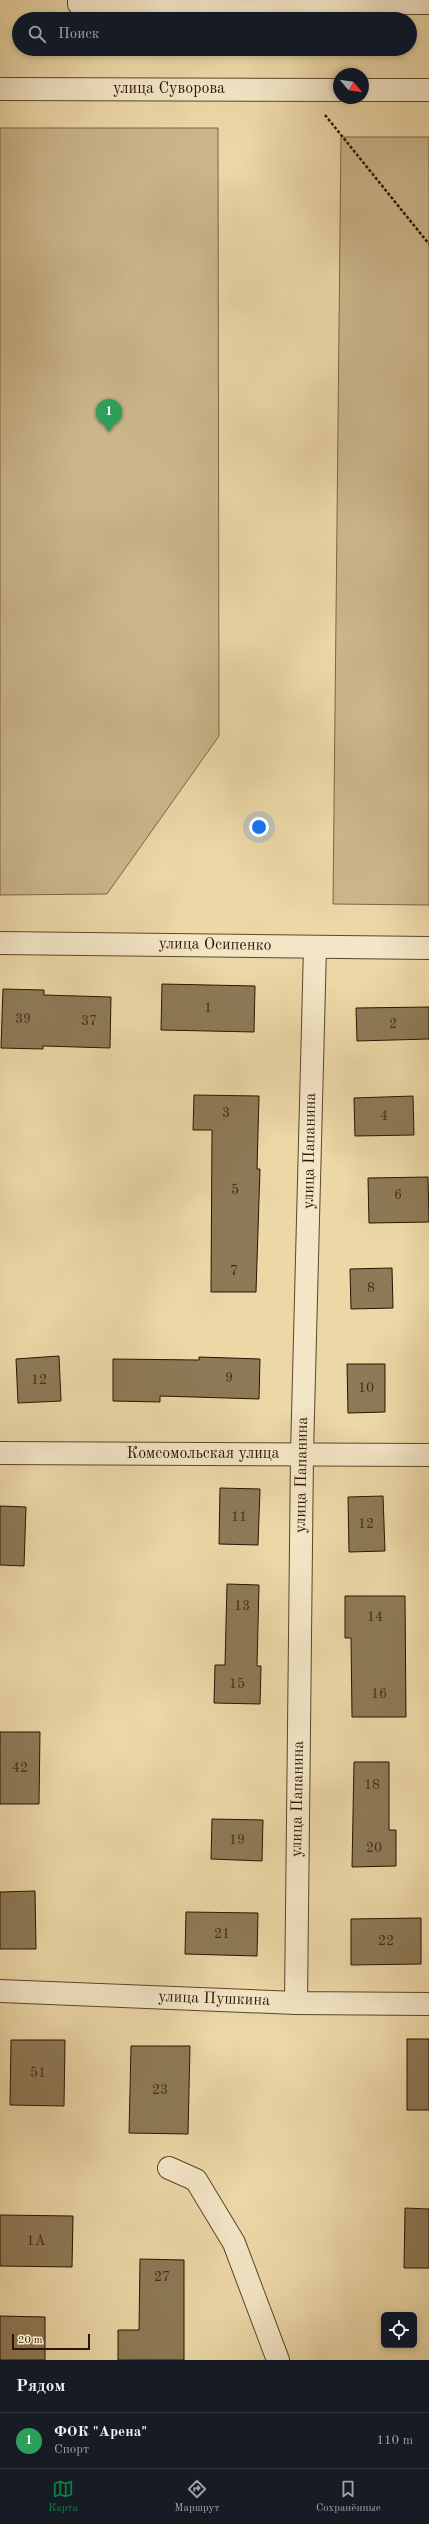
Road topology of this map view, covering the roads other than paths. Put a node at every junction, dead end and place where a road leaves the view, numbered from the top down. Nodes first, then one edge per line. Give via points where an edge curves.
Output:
1 (79, 0) edge
2 (429, 3) edge
3 (0, 89) edge
4 (333, 90) edge
5 (369, 90) edge
6 (429, 90) edge
7 (0, 943) edge
8 (315, 947) junction
9 (429, 948) edge
10 (0, 1453) edge
11 (302, 1454) junction
12 (429, 1455) edge
13 (0, 1991) edge
14 (296, 2003) junction
15 (429, 2004) edge
16 (169, 2168) dead end
17 (278, 2360) edge

1 - 2 street via 79,4
3 - 4 street, улица Суворова
5 - 6 street
7 - 8 street, улица Осипенко
8 - 9 street, улица Осипенко
8 - 11 street, улица Папанина
10 - 11 street, Комсомольская улица
11 - 12 street, Комсомольская улица
11 - 14 street, улица Папанина
13 - 14 street, улица Пушкина
14 - 15 street, улица Пушкина
16 - 17 street via 196,2180 234,2243

